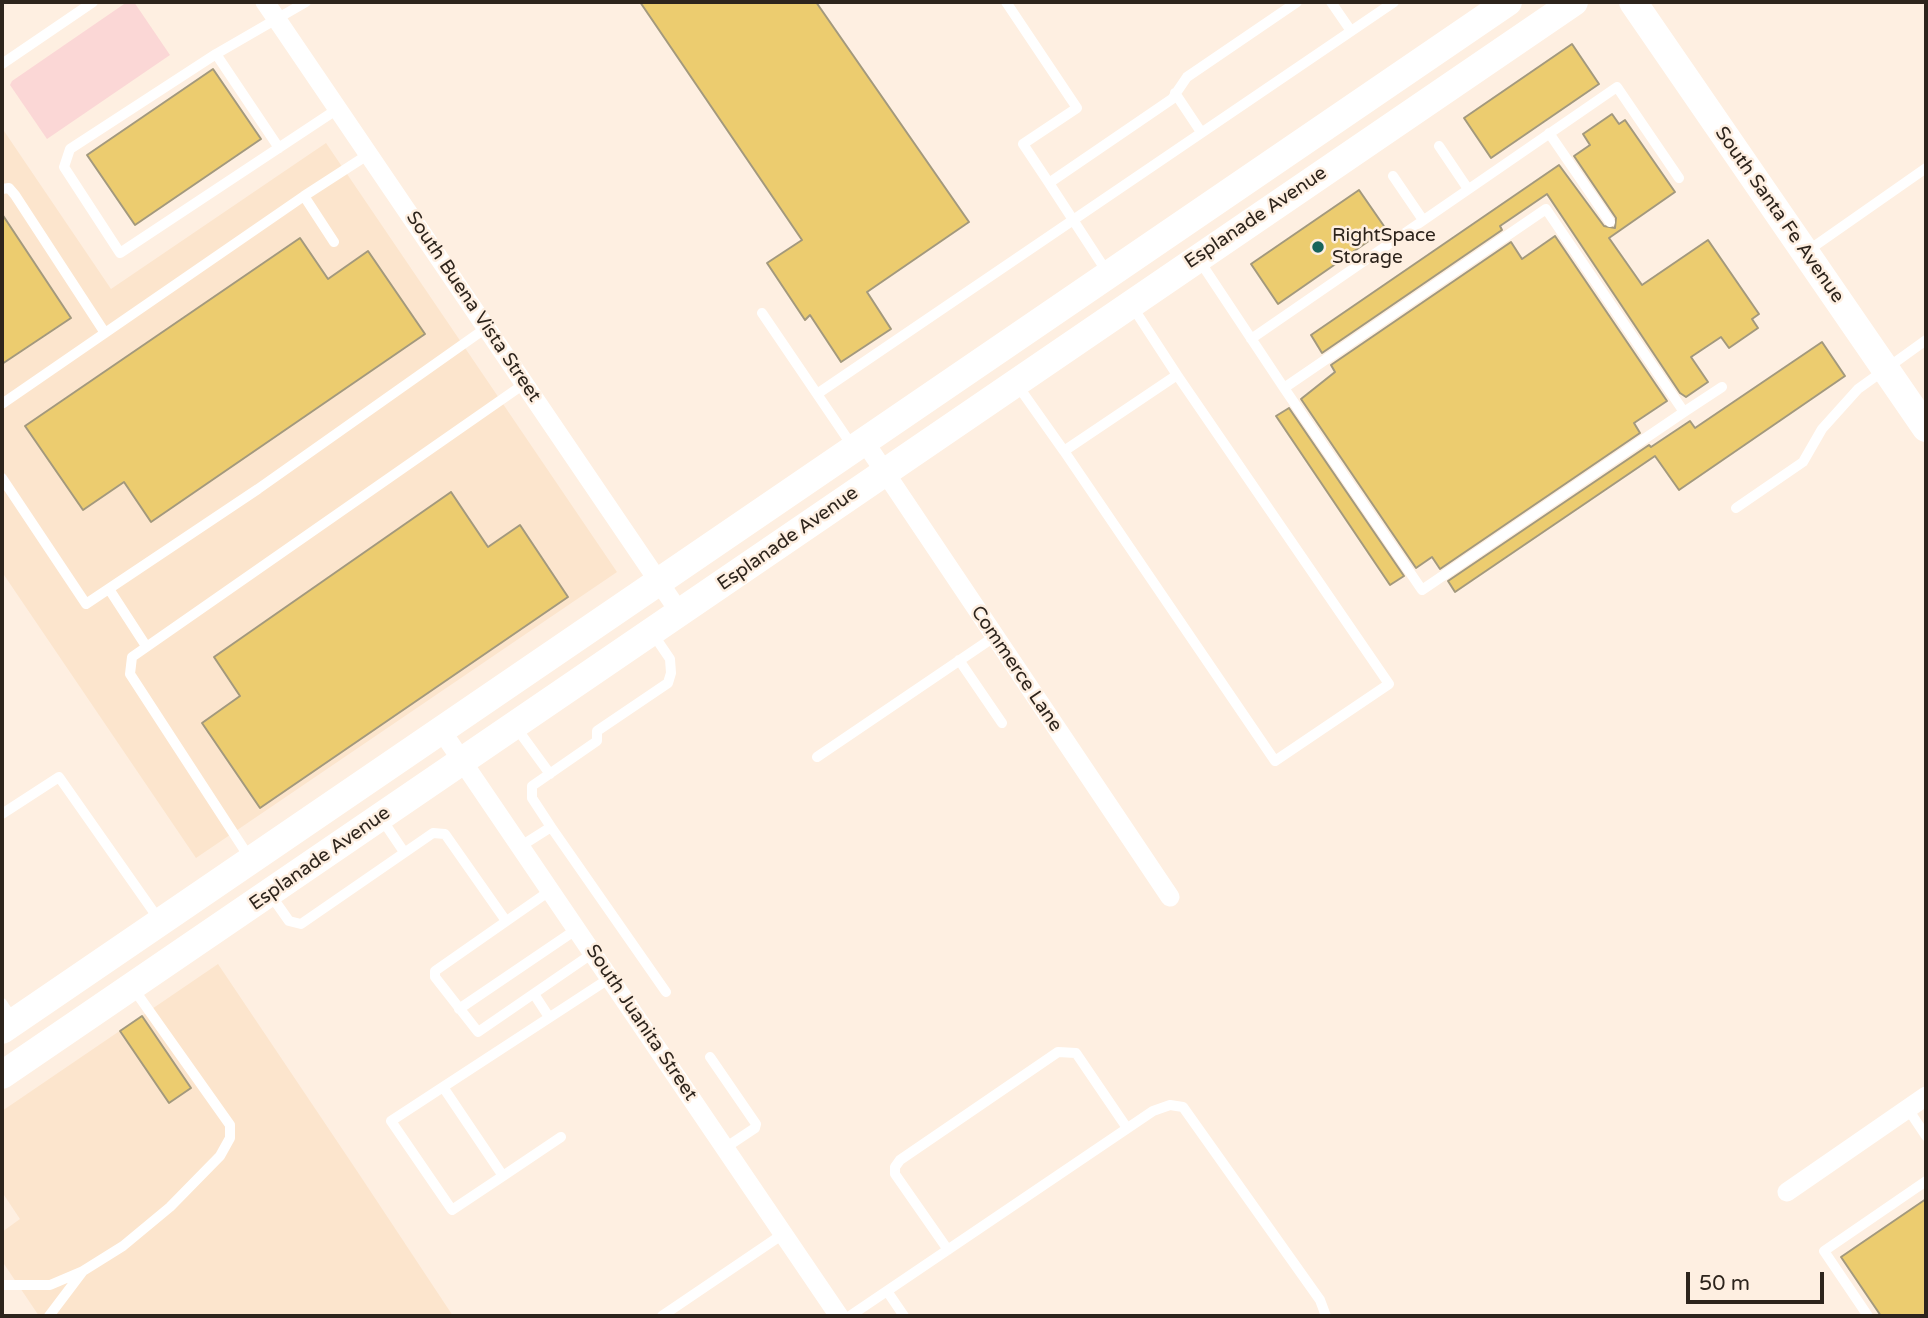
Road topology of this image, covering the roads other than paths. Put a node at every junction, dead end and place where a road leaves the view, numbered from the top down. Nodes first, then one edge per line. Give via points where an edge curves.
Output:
1 (93, 2) edge
2 (265, 2) edge
3 (306, 2) edge
4 (1006, 2) edge
5 (1297, 2) edge
6 (1331, 2) edge
7 (1394, 2) edge
8 (1508, 2) edge
9 (1574, 2) edge
10 (1633, 2) edge
11 (278, 21) junction
12 (1351, 31) junction
13 (216, 54) junction
14 (2, 64) edge
15 (1175, 93) junction
16 (339, 108) junction
17 (1201, 132) junction
18 (1549, 133) junction
19 (1439, 146) dead end
20 (279, 148) junction
21 (370, 153) junction
22 (1277, 159) junction
23 (1926, 168) edge
24 (1393, 176) dead end
25 (1679, 178) dead end
26 (1049, 183) junction
27 (2, 189) edge
28 (1468, 189) junction
29 (1297, 190) junction
30 (304, 196) junction
31 (1073, 220) junction
32 (1423, 220) junction
33 (1610, 222) dead end
34 (334, 242) dead end
35 (1805, 252) junction
36 (1198, 258) junction
37 (1109, 274) junction
38 (1131, 304) junction
39 (762, 313) dead end
40 (486, 328) junction
41 (105, 333) junction
42 (1251, 339) junction
43 (1926, 340) edge
44 (1886, 369) junction
45 (1177, 375) junction
46 (1015, 383) junction
47 (524, 384) junction
48 (1722, 387) dead end
49 (1284, 388) junction
50 (817, 394) junction
51 (2, 404) edge
52 (1684, 412) junction
53 (1926, 428) edge
54 (859, 444) junction
55 (1064, 452) junction
56 (884, 472) junction
57 (2, 478) edge
58 (1736, 508) dead end
59 (657, 582) junction
60 (109, 589) junction
61 (680, 613) junction
62 (652, 632) junction
63 (994, 637) junction
64 (146, 646) junction
65 (959, 660) junction
66 (1002, 723) dead end
67 (514, 725) junction
68 (441, 730) junction
69 (817, 757) dead end
70 (463, 760) junction
71 (550, 774) junction
72 (2, 814) edge
73 (380, 817) junction
74 (551, 827) junction
75 (521, 846) junction
76 (404, 852) junction
77 (251, 860) junction
78 (551, 890) junction
79 (269, 894) junction
80 (1170, 897) dead end
81 (506, 921) junction
82 (161, 922) junction
83 (577, 929) junction
84 (593, 953) junction
85 (611, 978) junction
86 (132, 987) junction
87 (666, 992) dead end
88 (534, 994) junction
89 (459, 1009) junction
90 (549, 1017) junction
91 (6, 1018) edge
92 (36, 1053) junction
93 (710, 1056) dead end
94 (2, 1075) edge
95 (443, 1087) junction
96 (1926, 1096) edge
97 (1908, 1109) junction
98 (1127, 1128) junction
99 (1926, 1136) edge
100 (561, 1137) dead end
101 (725, 1148) junction
102 (503, 1176) junction
103 (1926, 1181) edge
104 (1787, 1192) dead end
105 (783, 1234) junction
106 (948, 1250) junction
107 (83, 1271) junction
108 (2, 1285) edge
109 (887, 1292) junction
110 (49, 1316) edge
111 (662, 1316) edge
112 (839, 1316) edge
113 (850, 1316) edge
114 (904, 1316) edge
115 (1326, 1316) edge
116 (1868, 1316) edge

1 - 14 lane
2 - 11 street, South Buena Vista Street
3 - 11 lane
4 - 26 lane via 1077,108 1023,144
5 - 15 lane via 1186,77
6 - 12 lane
7 - 12 lane
8 - 22 main road, Esplanade Avenue
9 - 29 main road, Esplanade Avenue
10 - 35 main road, South Santa Fe Avenue
11 - 13 lane
11 - 16 street, South Buena Vista Street
12 - 17 lane
13 - 20 lane
13 - 20 lane via 70,149 66,156 64,167 120,253
15 - 17 lane
15 - 26 lane
16 - 20 lane
16 - 21 street, South Buena Vista Street
17 - 31 lane
18 - 25 lane via 1616,87
18 - 28 lane
18 - 33 lane
19 - 28 lane
21 - 30 lane
21 - 40 street, South Buena Vista Street
22 - 29 main road
22 - 37 main road, Esplanade Avenue
23 - 35 lane
24 - 32 lane
26 - 31 lane
27 - 41 lane via 9,188 15,195
28 - 32 lane
29 - 36 main road, Esplanade Avenue
30 - 34 lane
30 - 41 lane
31 - 37 lane
31 - 50 lane
32 - 42 lane
35 - 44 main road, South Santa Fe Avenue
36 - 38 main road, Esplanade Avenue
36 - 42 lane
37 - 38 main road
37 - 54 main road, Esplanade Avenue
38 - 45 lane
38 - 46 main road, Esplanade Avenue
39 - 50 lane
40 - 47 street, South Buena Vista Street
40 - 60 lane
41 - 51 lane
42 - 49 lane
43 - 44 lane
44 - 53 main road, South Santa Fe Avenue
44 - 58 lane via 1858,389 1822,429 1803,462
45 - 55 lane
45 - 55 lane via 1389,684 1275,761
46 - 55 lane
46 - 56 main road, Esplanade Avenue
47 - 59 street, South Buena Vista Street
47 - 64 lane
48 - 52 lane
49 - 52 lane via 1422,590
49 - 52 lane via 1546,209
50 - 54 lane
54 - 56 street, Commerce Lane
54 - 59 main road, Esplanade Avenue
56 - 61 main road, Esplanade Avenue
56 - 63 street, Commerce Lane
57 - 60 lane via 86,604
59 - 61 street, South Buena Vista Street
59 - 68 main road, Esplanade Avenue
60 - 64 lane
61 - 62 main road, Esplanade Avenue
62 - 67 main road, Esplanade Avenue
62 - 71 lane via 670,659 667,683 597,731 597,741
63 - 65 lane
63 - 80 street, Commerce Lane
64 - 77 lane via 132,657 130,674
65 - 66 lane
65 - 69 lane
67 - 70 main road, Esplanade Avenue
67 - 71 lane
68 - 70 street, South Juanita Street
68 - 77 main road, Esplanade Avenue
70 - 73 main road, Esplanade Avenue
70 - 75 street, South Juanita Street
71 - 74 lane via 532,786 532,798
72 - 82 lane via 59,777
73 - 76 lane
73 - 79 main road, Esplanade Avenue
74 - 75 lane
74 - 87 lane
75 - 78 street, South Juanita Street
76 - 79 lane via 301,924 289,921
76 - 81 lane via 433,833 445,834
77 - 82 main road, Esplanade Avenue
78 - 81 lane
78 - 83 street, South Juanita Street
79 - 86 main road, Esplanade Avenue
81 - 89 lane via 435,971
82 - 91 main road, Esplanade Avenue
83 - 84 street, South Juanita Street
83 - 89 lane
84 - 85 street, South Juanita Street
84 - 88 lane
85 - 90 lane
85 - 101 street, South Juanita Street
86 - 92 main road, Esplanade Avenue
86 - 107 lane via 230,1125 230,1138 220,1156 170,1207 123,1246
88 - 89 lane via 478,1032
88 - 90 lane
90 - 95 lane
91 - 92 main road
92 - 94 main road, Esplanade Avenue
93 - 101 lane via 756,1124
95 - 102 lane
95 - 102 lane via 391,1121 452,1210
96 - 97 street
97 - 99 lane
97 - 104 street
98 - 106 lane
98 - 106 lane via 1076,1053 1058,1052 1046,1060 895,1167 895,1174
98 - 115 lane via 1153,1111 1170,1105 1183,1107 1321,1300
100 - 102 lane
101 - 105 street, South Juanita Street
103 - 116 lane via 1824,1251
105 - 111 lane
105 - 112 street, South Juanita Street
106 - 109 lane
107 - 108 lane via 50,1285
107 - 110 lane
109 - 113 lane
109 - 114 lane

